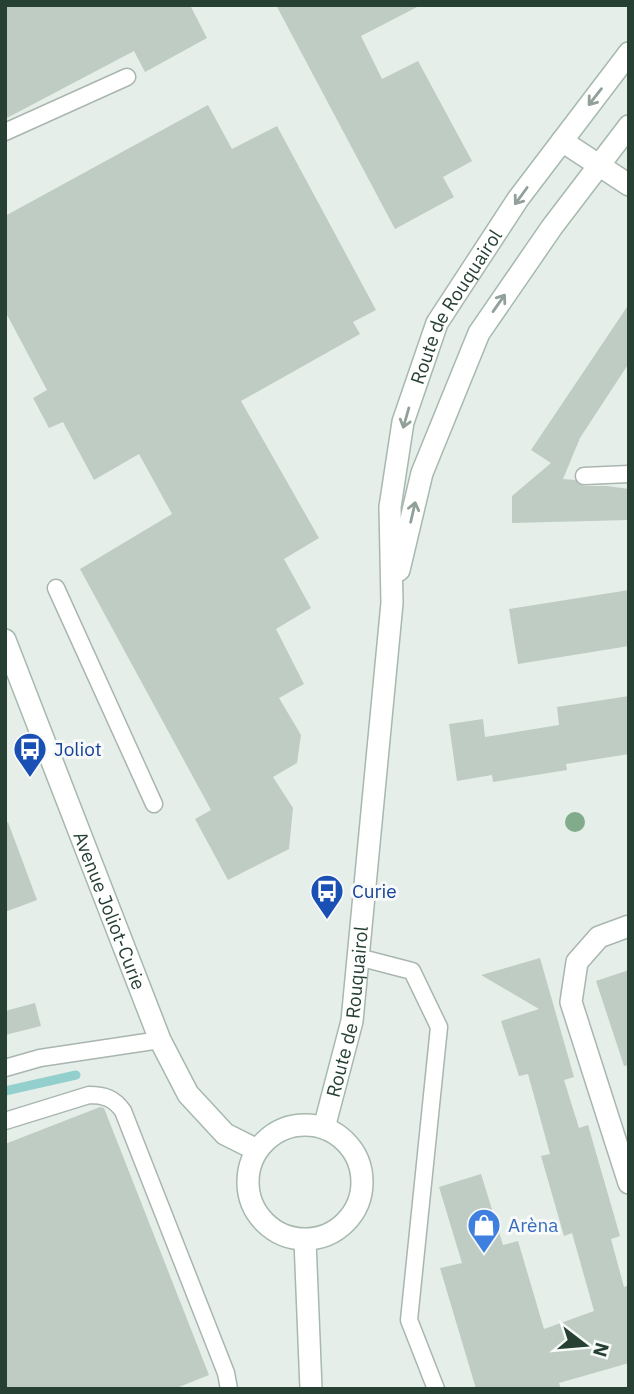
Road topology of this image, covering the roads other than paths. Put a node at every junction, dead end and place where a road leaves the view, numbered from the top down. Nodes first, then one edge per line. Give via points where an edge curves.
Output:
1 (629, 53) edge
2 (127, 77) dead end
3 (629, 126) edge
4 (5, 132) edge
5 (562, 141) junction
6 (599, 165) junction
7 (629, 185) edge
8 (629, 474) edge
9 (584, 476) dead end
10 (57, 589) dead end
11 (392, 603) junction
12 (5, 640) edge
13 (154, 804) dead end
14 (629, 926) edge
15 (358, 957) junction
16 (160, 1040) junction
17 (5, 1068) edge
18 (5, 1121) edge
19 (324, 1128) junction
20 (257, 1150) junction
21 (628, 1179) edge
22 (306, 1240) junction
23 (229, 1389) edge
24 (311, 1389) edge
25 (436, 1389) edge

1 -> 5 street, Route de Rouquairol
2 - 4 lane
3 - 6 street, Route de Rouquairol
5 - 6 street
5 -> 11 street, Route de Rouquairol via 437,323 403,422 390,507
6 - 7 street
11 -> 6 street, Route de Rouquairol via 422,474 479,333
8 - 9 lane
10 - 13 lane
11 - 15 street, Route de Rouquairol
12 - 16 street, Avenue Joliot-Curie
14 - 21 street via 599,937 577,961 572,1002
15 - 19 street, Route de Rouquairol via 352,1021
15 - 25 lane via 412,971 439,1027 409,1320
16 - 17 lane via 40,1058
16 - 20 street, Avenue Joliot-Curie via 188,1094 225,1134
18 - 23 lane via 89,1095 117,1102
19 - 20 street via 287,1127
19 - 22 street via 344,1140 357,1158 362,1181 358,1203 345,1223
20 - 22 street via 249,1169 254,1209 284,1236
22 - 24 street

